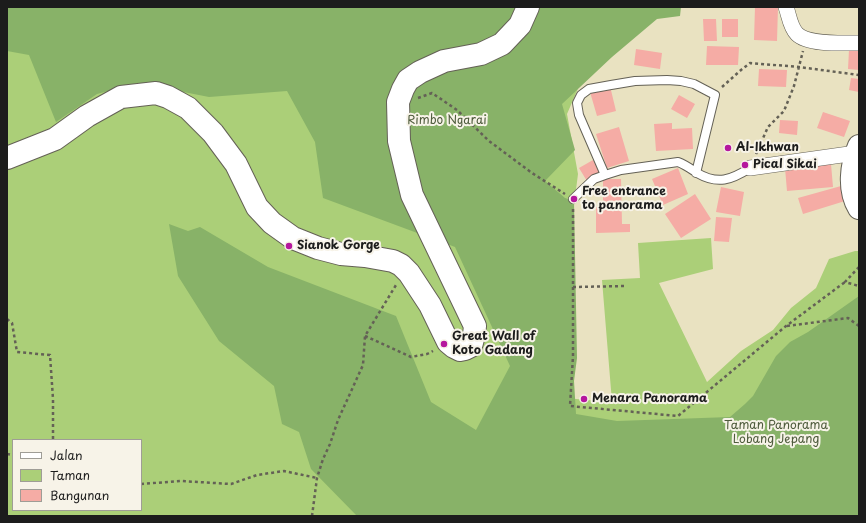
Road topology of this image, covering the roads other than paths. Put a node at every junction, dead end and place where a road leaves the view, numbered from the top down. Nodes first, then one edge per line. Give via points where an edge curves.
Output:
1 (528, 7) edge
2 (786, 7) edge
3 (859, 42) edge
4 (858, 149) edge
5 (7, 158) edge
6 (750, 168) joint
7 (696, 173) junction
8 (605, 174) junction
9 (573, 199) road end
10 (859, 208) edge

1 - 5 main road via 520,25 502,44 481,54 444,61 420,72 408,80 398,102 399,142 412,195 475,326 471,346 465,349 460,350 448,342 430,305 409,273 401,266 393,261 318,248 293,238 272,223 257,206 236,164 213,133 188,108 168,96 156,93 121,97 87,116 55,139
2 - 3 street via 792,27 797,34 806,39
4 - 6 street
4 - 10 main road via 851,178
6 - 7 lane via 728,180 716,180
7 - 8 lane via 678,162
7 - 8 lane via 715,95 694,84 667,80 611,85 589,89 581,95 577,103 579,115
8 - 9 lane via 594,179

